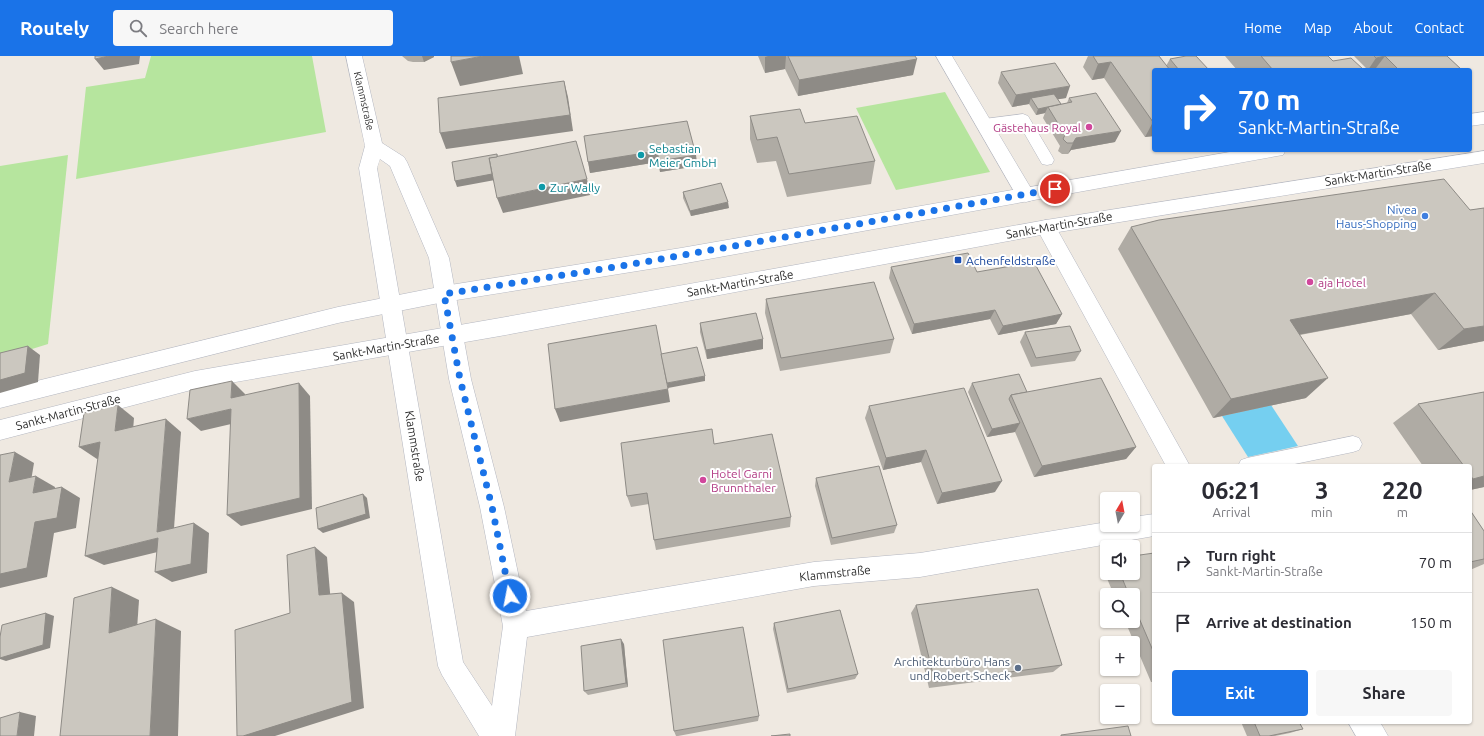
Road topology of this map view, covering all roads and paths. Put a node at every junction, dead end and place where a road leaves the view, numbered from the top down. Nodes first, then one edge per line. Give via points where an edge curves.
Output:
1 (354, 56) edge
2 (944, 56) edge
3 (1484, 118) edge
4 (1472, 120) edge
5 (984, 124) junction
6 (374, 146) junction
7 (1266, 152) edge
8 (1484, 157) edge
9 (1046, 160) dead end
10 (1026, 195) junction
11 (1046, 227) junction
12 (444, 294) junction
13 (390, 304) junction
14 (452, 335) junction
15 (397, 344) junction
16 (0, 399) edge
17 (0, 430) edge
18 (1352, 444) dead end
19 (1177, 464) edge
20 (1257, 464) edge
21 (1152, 525) edge
22 (516, 626) junction
23 (1364, 724) edge
24 (495, 736) edge
25 (501, 736) edge
26 (1374, 736) edge

1 - 6 main road, Klammstraße
2 - 5 main road
3 - 4 main road
5 - 9 lane via 1023,119
5 - 10 main road
6 - 12 main road, Klammstraße via 398,162 439,258
6 - 13 main road, Klammstraße via 368,168
7 - 10 main road
8 - 11 main road, Sankt-Martin-Straße
10 - 12 main road via 627,265
11 - 14 main road, Sankt-Martin-Straße
11 - 19 main road
12 - 13 main road
12 - 14 main road, Klammstraße
13 - 15 main road, Klammstraße
13 - 16 main road
14 - 15 main road, Sankt-Martin-Straße
14 - 22 main road, Klammstraße via 460,379 492,507
15 - 17 main road, Sankt-Martin-Straße via 195,380
15 - 24 main road, Klammstraße via 451,666
18 - 20 lane
21 - 22 main road, Klammstraße via 920,565 814,574
22 - 25 main road, Klammstraße
23 - 26 main road

